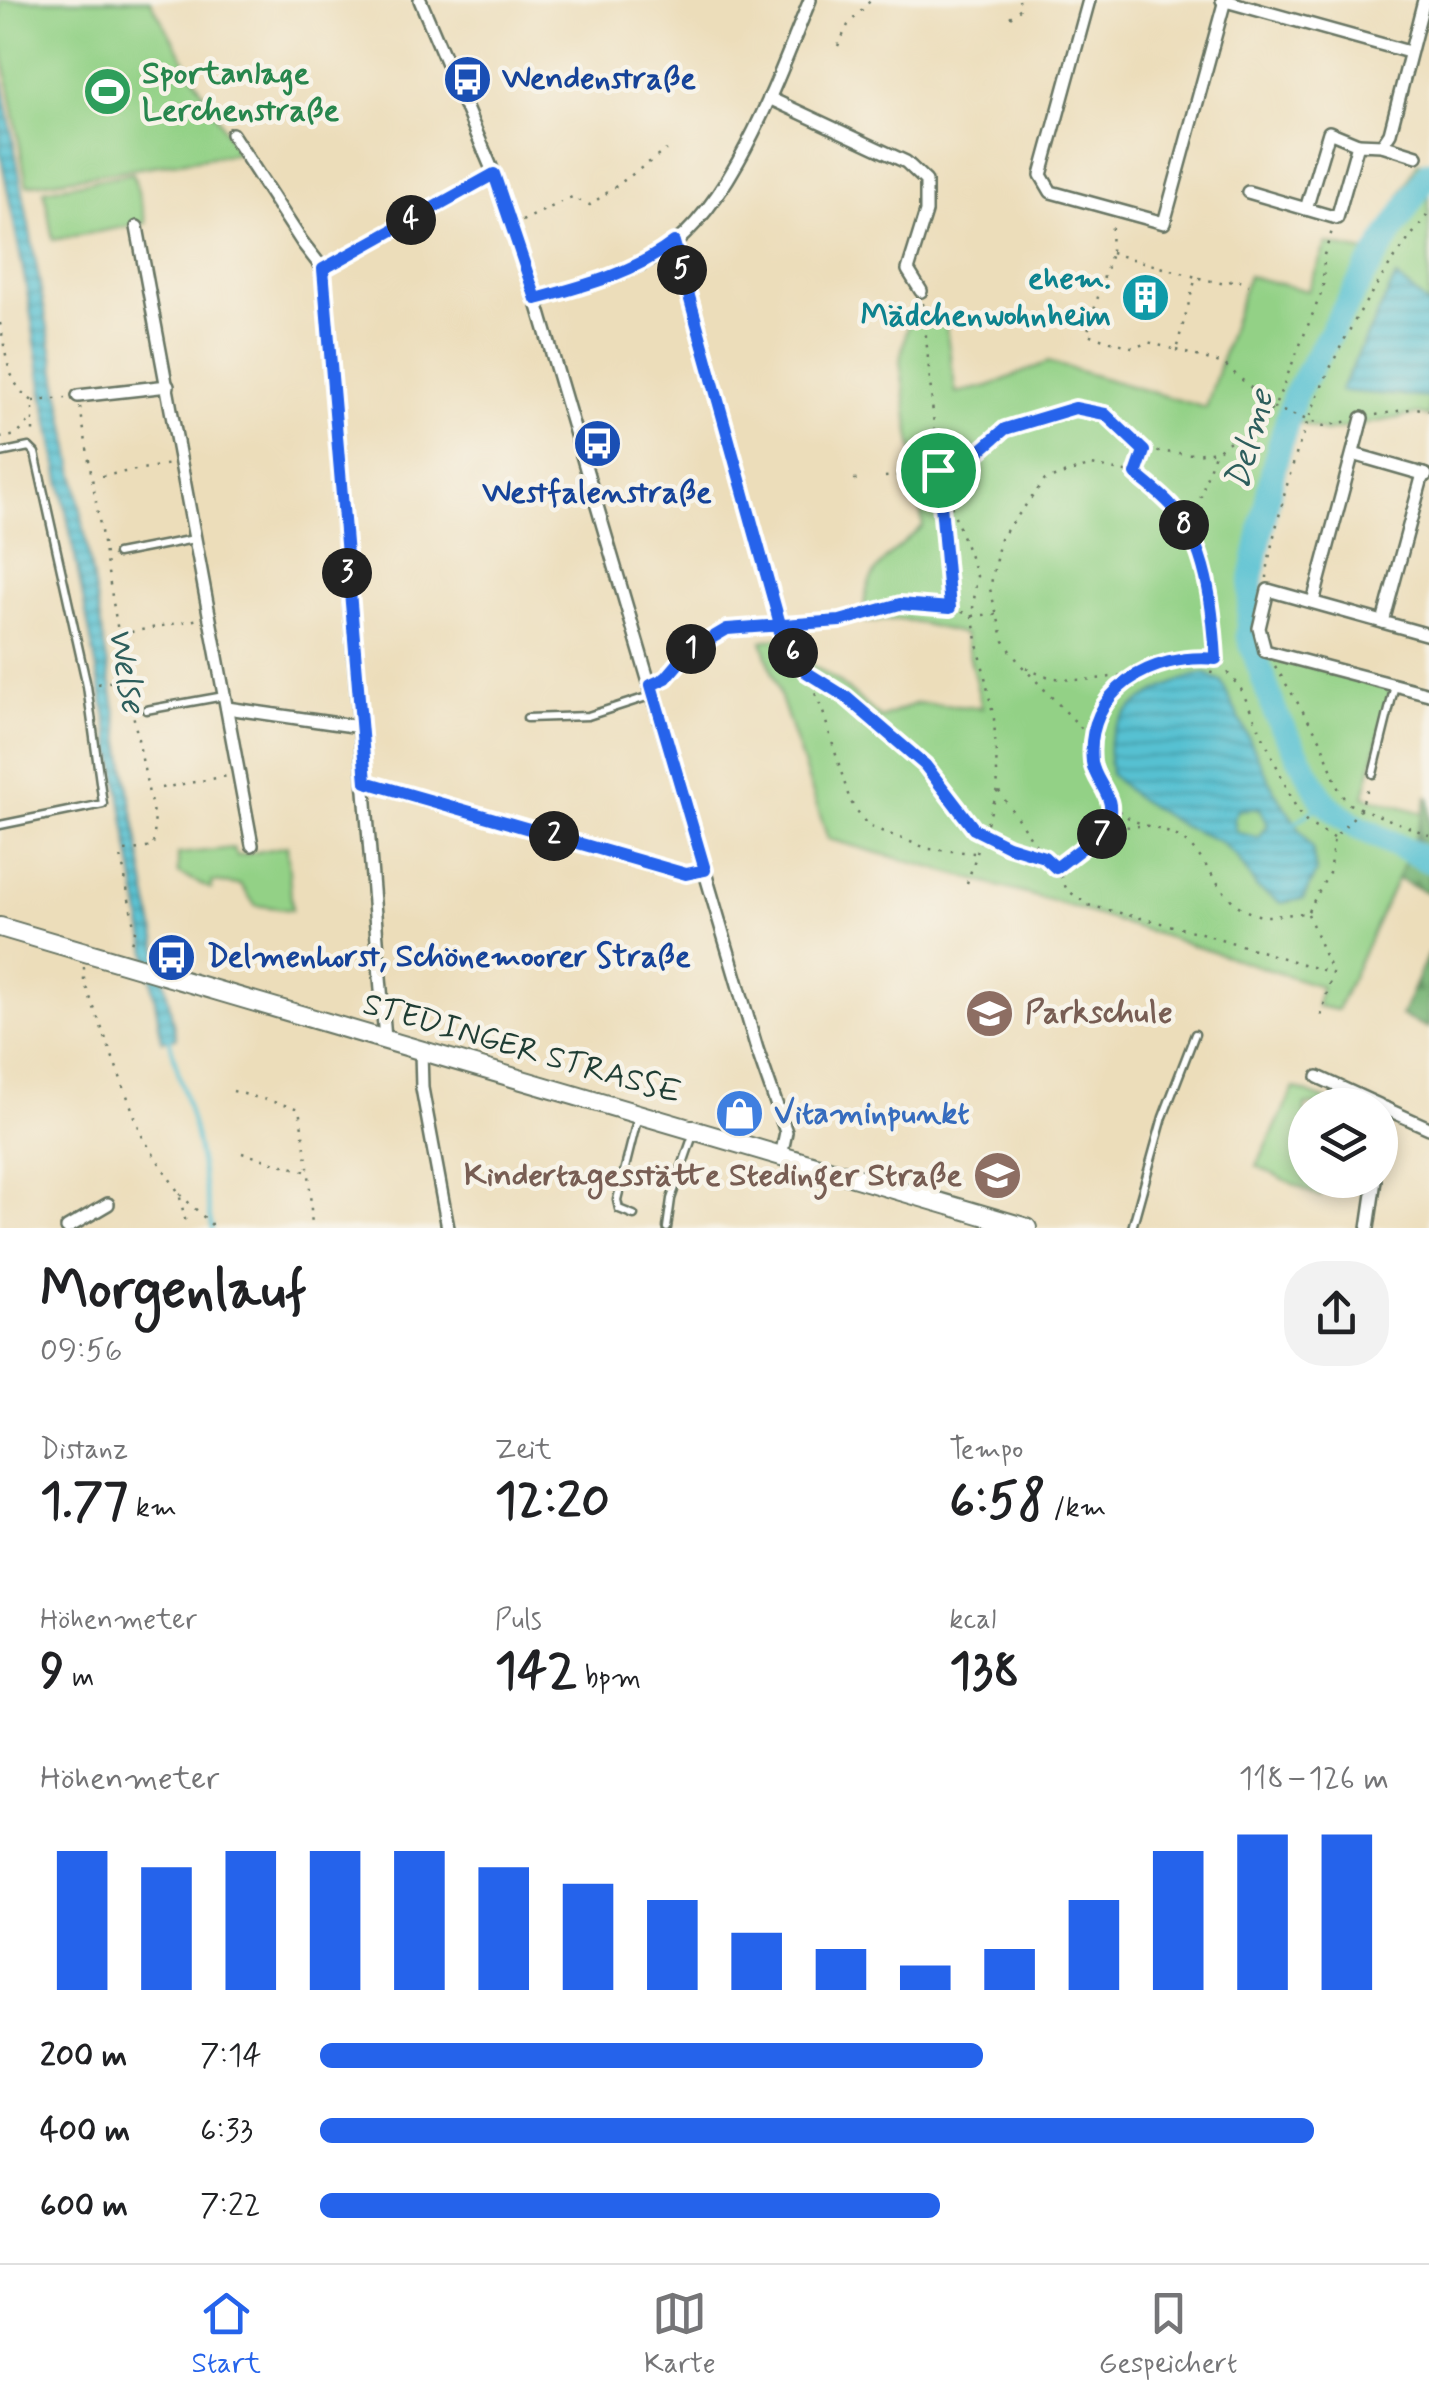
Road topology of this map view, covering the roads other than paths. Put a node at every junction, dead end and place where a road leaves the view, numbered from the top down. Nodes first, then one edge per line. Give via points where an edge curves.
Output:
1 (420, 0) edge
2 (810, 0) edge
3 (1089, 0) edge
4 (1224, 0) edge
5 (1424, 0) edge
6 (1410, 52) junction
7 (769, 98) junction
8 (232, 134) dead end
9 (1358, 144) junction
10 (1382, 146) junction
11 (1417, 156) dead end
12 (494, 174) junction
13 (1248, 192) dead end
14 (1306, 209) junction
15 (137, 227) dead end
16 (674, 242) junction
17 (323, 269) junction
18 (922, 291) road end
19 (536, 299) junction
20 (168, 386) junction
21 (78, 396) road end
22 (1362, 418) dead end
23 (0, 453) edge
24 (1353, 454) junction
25 (1426, 475) edge
26 (197, 538) junction
27 (117, 554) dead end
28 (1313, 602) junction
29 (1383, 622) junction
30 (780, 624) road end
31 (1429, 634) edge
32 (1395, 685) junction
33 (652, 690) junction
34 (1429, 694) edge
35 (226, 702) junction
36 (146, 710) dead end
37 (527, 718) dead end
38 (360, 727) junction
39 (1372, 774) road end
40 (366, 782) junction
41 (0, 825) edge
42 (252, 845) dead end
43 (705, 870) junction
44 (0, 926) edge
45 (1195, 1034) dead end
46 (384, 1039) junction
47 (421, 1051) junction
48 (1318, 1077) dead end
49 (1342, 1088) edge
50 (638, 1114) junction
51 (1398, 1114) edge
52 (1429, 1128) edge
53 (694, 1131) junction
54 (780, 1156) junction
55 (1372, 1198) edge
56 (108, 1204) dead end
57 (634, 1215) dead end
58 (67, 1228) edge
59 (448, 1228) edge
60 (666, 1228) edge
61 (1026, 1228) edge
62 (1132, 1228) edge
63 (1368, 1228) edge

1 - 12 street
2 - 7 street
3 - 4 street via 1041,174 1051,192 1164,223
4 - 6 street
5 - 6 street
6 - 10 street
7 - 16 street via 721,193
7 - 18 street via 906,162 926,181 926,212 908,270
8 - 17 street
9 - 10 street
9 - 14 street via 1336,218
9 - 14 street via 1328,132
10 - 11 street
12 - 17 street
12 - 19 street
13 - 14 street
15 - 20 street
16 - 19 street via 595,283
16 - 30 street
17 - 38 street
19 - 33 street
20 - 21 street
20 - 26 street
22 - 24 street
23 - 41 lane via 29,447 35,453 88,686 103,804
24 - 25 street
24 - 28 street
25 - 29 street
26 - 27 lane
26 - 35 street
28 - 29 street
28 - 32 street via 1268,590 1259,628 1266,651
29 - 31 street
32 - 34 street
32 - 39 lane
33 - 37 lane via 588,716
33 - 43 street
35 - 36 lane
35 - 38 street
35 - 42 street
38 - 40 street
40 - 43 street via 686,874
40 - 46 street
43 - 54 street via 786,1132
44 - 46 main road, STEDINGER STRASSE
45 - 62 lane
46 - 47 main road, STEDINGER STRASSE
47 - 50 main road, STEDINGER STRASSE
47 - 59 street
48 - 49 street
50 - 53 main road, STEDINGER STRASSE
50 - 57 lane via 617,1200 619,1210
51 - 52 street
53 - 54 main road, STEDINGER STRASSE
53 - 60 lane
54 - 61 main road, STEDINGER STRASSE
55 - 63 street
56 - 58 street

